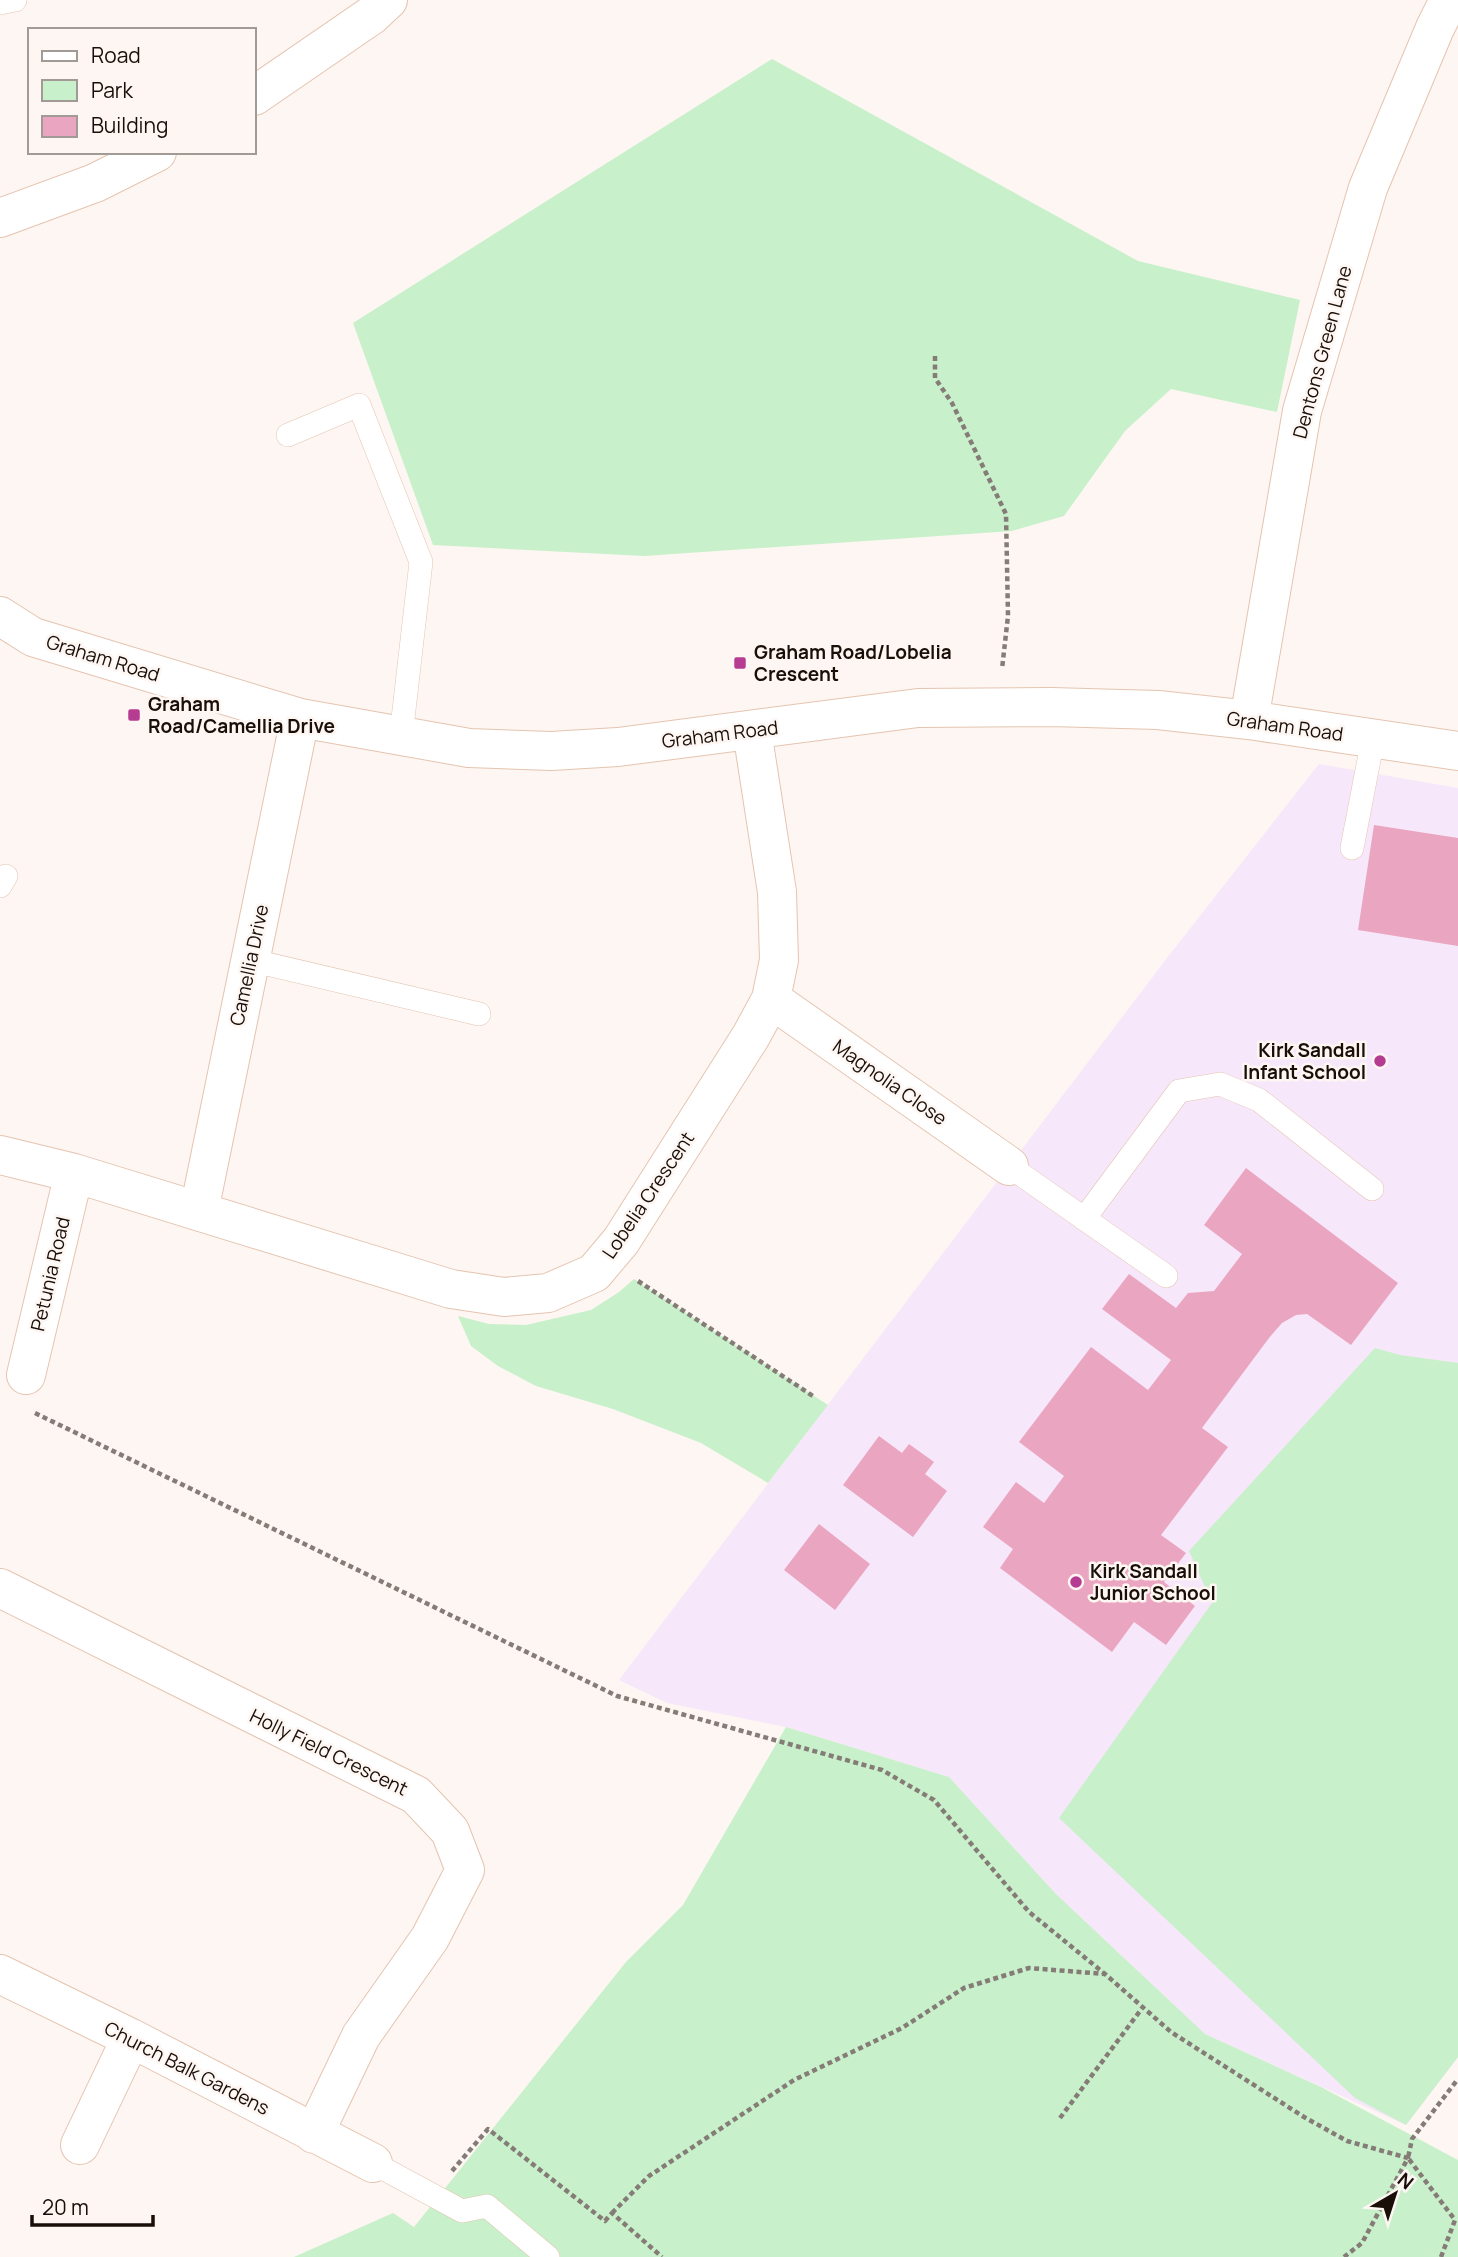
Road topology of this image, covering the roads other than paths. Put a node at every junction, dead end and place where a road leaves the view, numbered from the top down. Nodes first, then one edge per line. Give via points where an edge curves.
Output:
1 (15, 0) edge
2 (388, 0) edge
3 (1449, 0) edge
4 (0, 3) edge
5 (256, 95) edge
6 (153, 154) edge
7 (0, 218) edge
8 (288, 435) dead end
9 (0, 616) edge
10 (300, 718) junction
11 (1249, 720) junction
12 (752, 731) junction
13 (401, 737) junction
14 (1373, 739) junction
15 (1458, 751) edge
16 (1352, 848) dead end
17 (250, 960) junction
18 (771, 999) junction
19 (479, 1014) dead end
20 (0, 1155) edge
21 (1009, 1166) joint
22 (74, 1173) junction
23 (1372, 1189) dead end
24 (199, 1211) junction
25 (1084, 1219) junction
26 (1166, 1276) dead end
27 (26, 1375) road end
28 (0, 1588) edge
29 (0, 1975) edge
30 (131, 2038) junction
31 (314, 2134) junction
32 (80, 2145) dead end
33 (373, 2163) joint
34 (548, 2257) edge

1 - 4 lane
2 - 5 street
3 - 11 street, Dentons Green Lane via 1368,188 1302,411
6 - 7 street via 96,183
8 - 13 lane via 359,405 421,562
9 - 10 street, Graham Road via 33,637
10 - 13 street, Graham Road
10 - 17 street, Camellia Drive
11 - 12 street, Graham Road via 1158,710 918,708
11 - 14 street, Graham Road
12 - 13 street, Graham Road via 551,751 469,748
12 - 18 street, Lobelia Crescent via 777,892 779,960
14 - 15 street, Graham Road
14 - 16 lane
17 - 19 lane
17 - 24 street, Camellia Drive
18 - 21 street, Magnolia Close
18 - 24 street, Lobelia Crescent via 621,1241 594,1273 548,1293 504,1297 451,1289
20 - 22 street, Lobelia Crescent
21 - 25 lane
22 - 24 street, Lobelia Crescent
22 - 27 street, Petunia Road
23 - 25 lane via 1259,1100 1220,1084 1179,1091
25 - 26 lane
28 - 31 street, Holly Field Crescent via 416,1795 450,1831 465,1870 430,1938 361,2036
29 - 30 street, Church Balk Gardens
30 - 31 street, Church Balk Gardens
30 - 32 street
31 - 33 street, Church Balk Gardens
33 - 34 lane via 462,2211 487,2206

